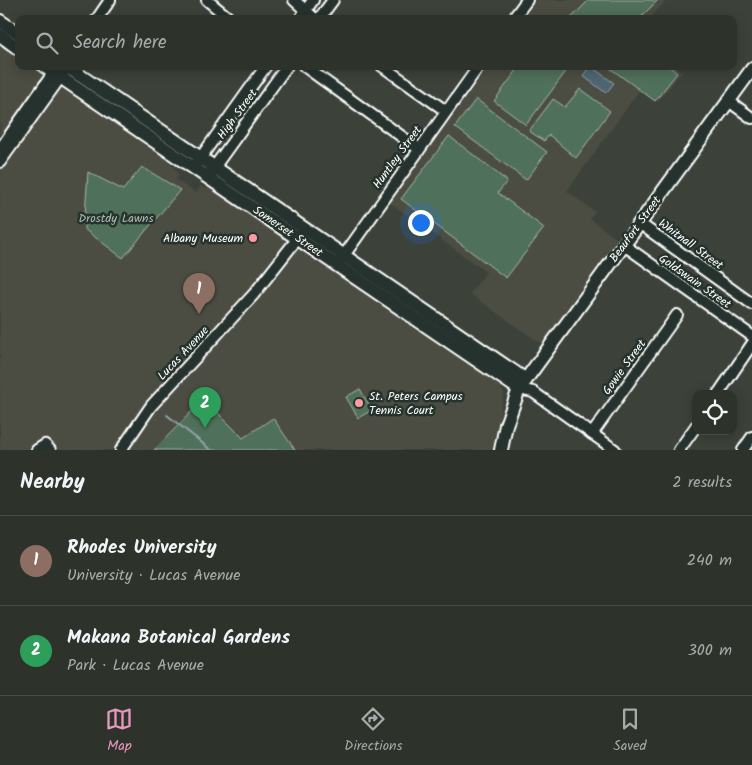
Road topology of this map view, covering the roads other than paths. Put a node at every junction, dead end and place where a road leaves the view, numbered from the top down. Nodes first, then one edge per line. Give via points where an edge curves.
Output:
1 (110, 0) edge
2 (207, 0) edge
3 (294, 0) edge
4 (313, 0) edge
5 (333, 0) edge
6 (527, 0) edge
7 (307, 9) junction
8 (100, 15) edge
9 (225, 15) edge
10 (303, 15) edge
11 (312, 15) edge
12 (322, 15) edge
13 (517, 15) edge
14 (0, 21) edge
15 (15, 31) edge
16 (0, 35) edge
17 (15, 45) edge
18 (752, 69) edge
19 (59, 70) edge
20 (59, 70) edge
21 (61, 70) edge
22 (263, 70) edge
23 (284, 70) edge
24 (310, 70) edge
25 (388, 70) edge
26 (476, 70) edge
27 (730, 102) junction
28 (446, 111) junction
29 (752, 118) edge
30 (0, 149) edge
31 (419, 149) junction
32 (0, 162) edge
33 (197, 162) junction
34 (211, 171) junction
35 (639, 222) junction
36 (301, 233) junction
37 (624, 245) junction
38 (341, 259) junction
39 (752, 304) edge
40 (677, 315) dead end
41 (752, 336) edge
42 (752, 344) edge
43 (522, 385) junction
44 (721, 390) edge
45 (692, 432) edge
46 (592, 434) junction
47 (752, 437) edge
48 (37, 450) edge
49 (50, 450) edge
50 (121, 450) edge
51 (501, 450) edge
52 (614, 450) edge
53 (679, 450) edge
54 (743, 450) edge

1 - 8 street
2 - 9 street
3 - 7 street
4 - 7 street
5 - 12 street
6 - 13 street
7 - 10 street
7 - 11 street
14 - 15 main road
16 - 17 main road
18 - 27 main road, Beaufort Street
19 - 30 street
20 - 32 street
21 - 33 main road, Somerset Street
22 - 33 street, High Street
23 - 34 street, High Street
24 - 31 street
25 - 28 street
26 - 28 street, Huntley Street
27 - 29 street
27 - 35 main road, Beaufort Street
28 - 31 street, Huntley Street
31 - 38 street, Huntley Street
33 - 34 main road, Somerset Street
34 - 36 main road, Somerset Street
35 - 37 main road, Beaufort Street
35 - 39 street, Whitnall Street
36 - 38 main road, Somerset Street
36 - 50 street, Lucas Avenue via 254,294 151,406
37 - 41 street, Goldswain Street
37 - 43 main road, Beaufort Street
38 - 43 main road, Somerset Street
40 - 46 street, Gowie Street
42 - 44 street
43 - 46 street, Somerset Street
43 - 51 main road, Beaufort Street via 506,425
45 - 53 street
46 - 52 street, Somerset Street
47 - 54 street
48 - 49 street via 42,446

